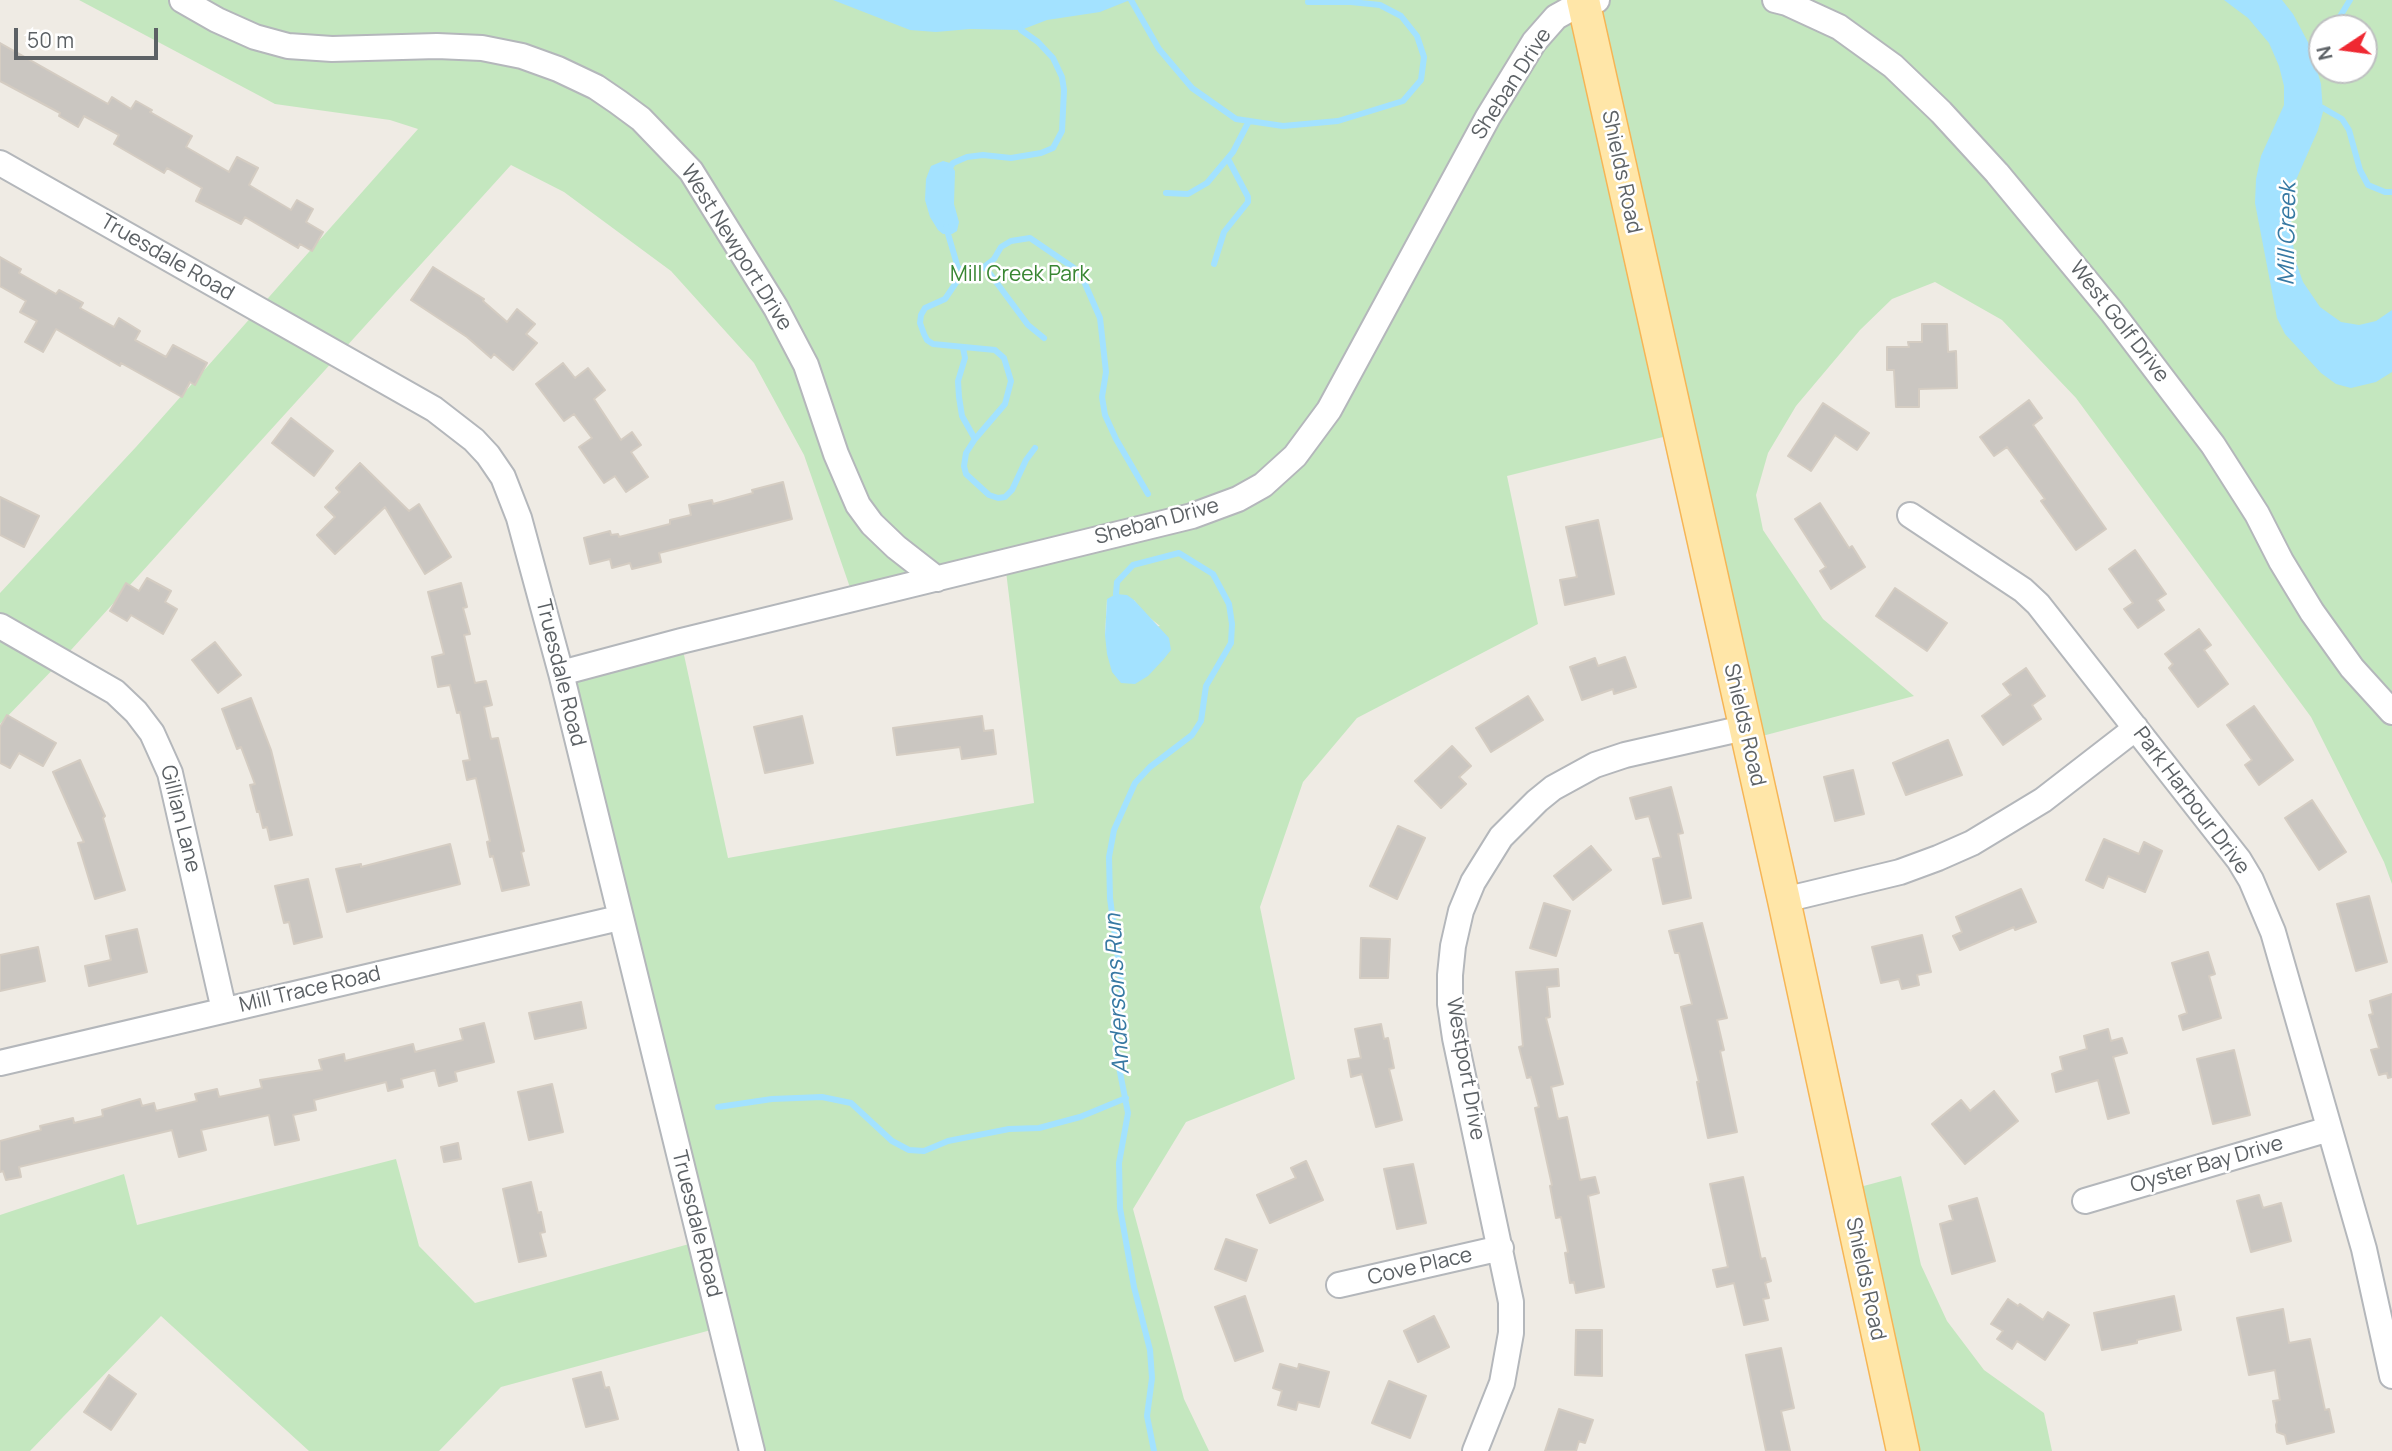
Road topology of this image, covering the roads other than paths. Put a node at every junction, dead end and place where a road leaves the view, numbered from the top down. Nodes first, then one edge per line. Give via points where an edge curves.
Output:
1 (182, 0) edge
2 (1775, 0) edge
3 (1588, 1) edge
4 (0, 163) edge
5 (1910, 515) dead end
6 (937, 579) junction
7 (0, 626) edge
8 (561, 673) junction
9 (2392, 712) edge
10 (1744, 728) junction
11 (2136, 728) junction
12 (1784, 900) junction
13 (619, 918) junction
14 (224, 1010) junction
15 (0, 1063) edge
16 (2329, 1129) junction
17 (2085, 1201) dead end
18 (1501, 1248) junction
19 (1339, 1284) dead end
20 (2392, 1376) edge
21 (752, 1451) edge
22 (1475, 1451) edge
23 (1903, 1451) edge

1 - 6 street, West Newport Drive via 255,37 288,46 437,46 522,56 596,87 641,119 691,171 769,297 806,365 858,505 888,539
2 - 9 street, West Golf Drive via 1839,27 1893,66 1997,173 2112,312 2213,445 2312,612 2352,668
3 - 6 street, Sheban Drive via 1556,17 1534,42 1488,117 1329,410 1278,473 1238,499 1192,516
3 - 10 main road, Shields Road
4 - 8 street, Truesdale Road via 434,409 474,440 512,496
5 - 11 street, Park Harbour Drive via 2038,604
6 - 8 street, Sheban Drive
7 - 14 street, Gillian Lane via 115,692 152,733 170,773
8 - 13 street, Truesdale Road
10 - 12 main road, Shields Road
10 - 18 street, Westport Drive via 1625,755 1571,777 1512,824 1473,882 1453,946 1450,1004
11 - 12 street via 2043,800 1972,843 1900,872
11 - 16 street, Park Harbour Drive via 2239,860 2261,900
12 - 23 main road, Shields Road
13 - 14 street, Mill Trace Road
13 - 21 street, Truesdale Road
14 - 15 street, Mill Trace Road
16 - 17 street, Oyster Bay Drive
16 - 20 street, Park Harbour Drive via 2364,1250
18 - 19 street, Cove Place
18 - 22 street, Westport Drive via 1511,1302 1508,1360

